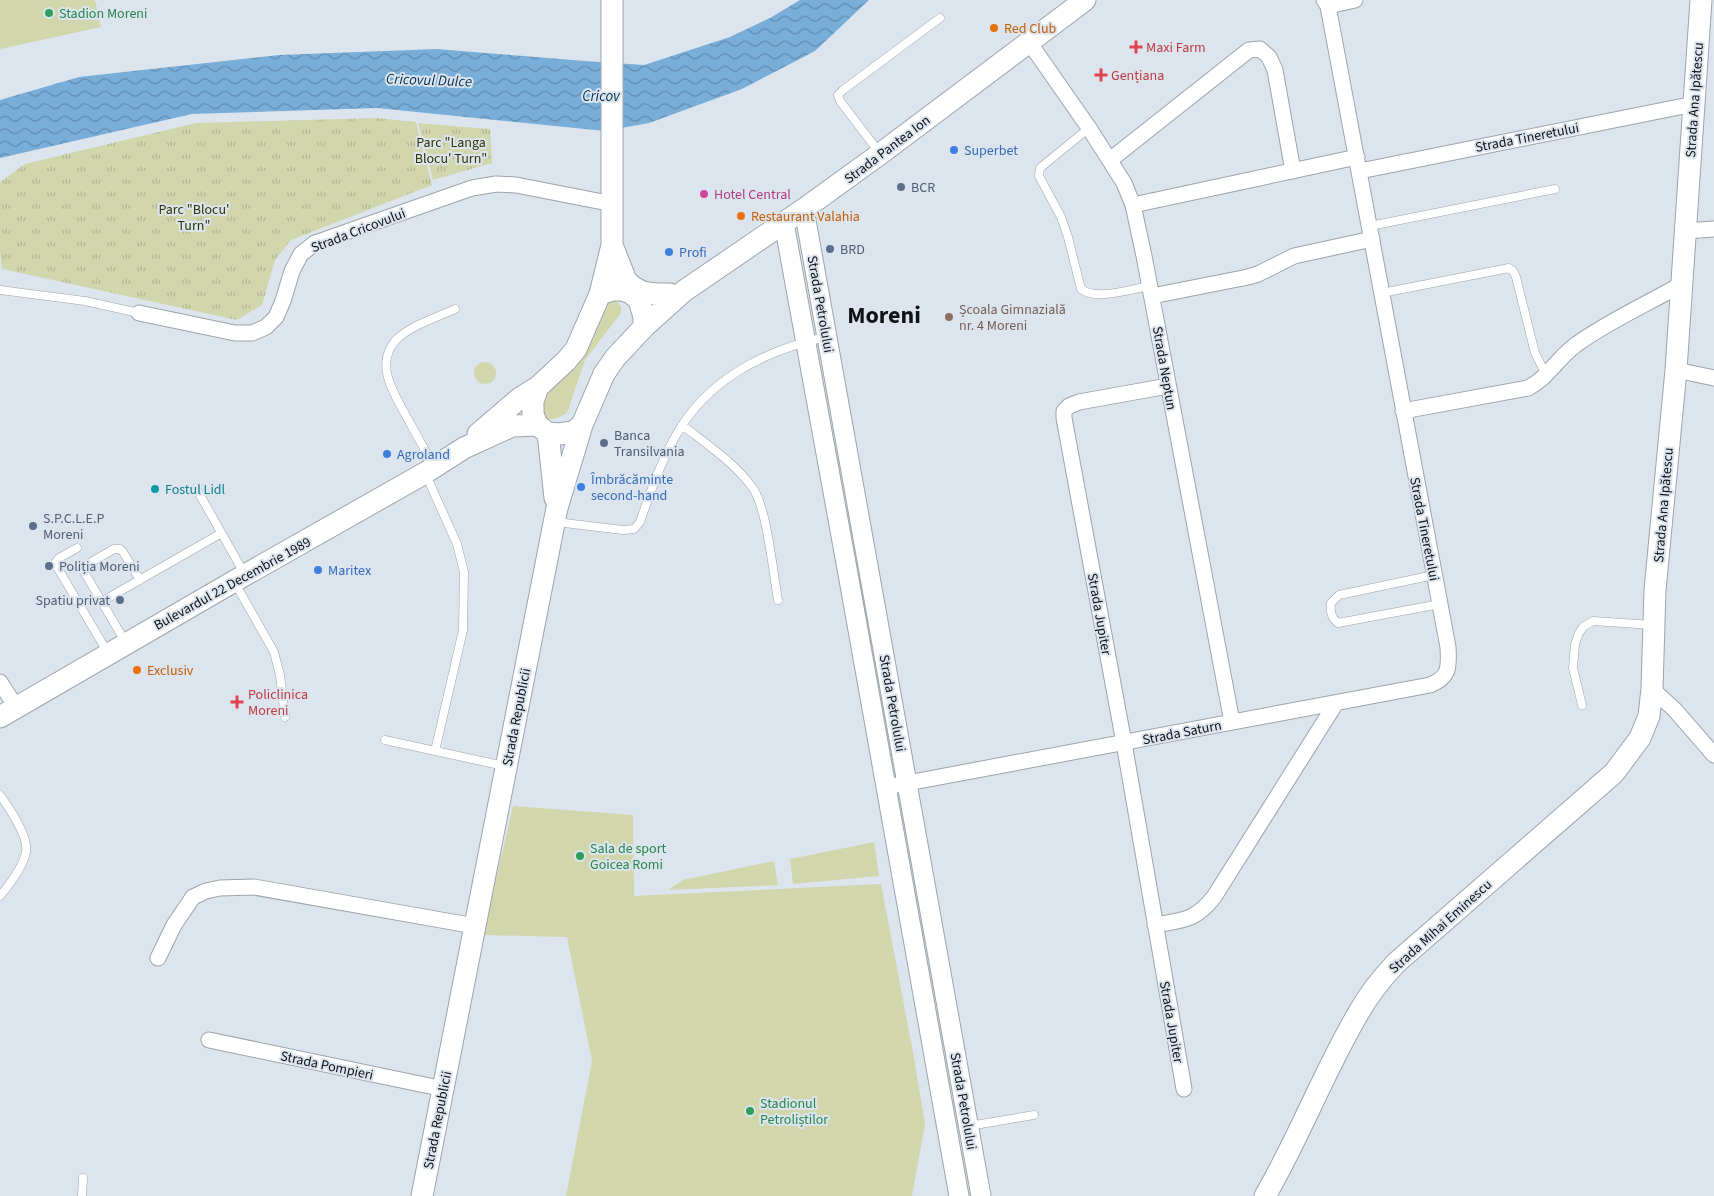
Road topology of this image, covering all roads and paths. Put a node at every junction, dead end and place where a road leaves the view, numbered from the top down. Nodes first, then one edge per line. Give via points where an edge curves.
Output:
1 (612, 0) edge
2 (1085, 0) edge
3 (1701, 0) edge
4 (1337, 2) edge
5 (940, 18) dead end
6 (1029, 42) junction
7 (1694, 104) junction
8 (1089, 128) junction
9 (880, 154) junction
10 (1110, 160) junction
11 (1358, 164) junction
12 (1292, 171) junction
13 (1555, 189) dead end
14 (614, 204) junction
15 (1133, 205) junction
16 (804, 209) junction
17 (784, 223) junction
18 (1714, 229) edge
19 (1685, 231) junction
20 (1371, 233) junction
21 (612, 245) junction
22 (1682, 284) junction
23 (0, 290) edge
24 (632, 291) junction
25 (1151, 291) junction
26 (677, 293) junction
27 (1382, 293) junction
28 (600, 294) junction
29 (454, 309) dead end
30 (139, 313) joint
31 (644, 327) junction
32 (826, 337) junction
33 (806, 341) junction
34 (1676, 370) junction
35 (1546, 375) junction
36 (1714, 378) edge
37 (1168, 386) junction
38 (538, 387) junction
39 (1403, 411) junction
40 (582, 425) junction
41 (682, 425) junction
42 (542, 429) junction
43 (503, 430) junction
44 (464, 448) junction
45 (551, 459) junction
46 (430, 470) junction
47 (196, 488) dead end
48 (555, 515) junction
49 (220, 534) junction
50 (77, 548) dead end
51 (869, 570) junction
52 (848, 574) junction
53 (1434, 575) junction
54 (239, 578) junction
55 (140, 580) junction
56 (778, 600) dead end
57 (101, 602) junction
58 (1440, 604) junction
59 (1654, 625) junction
60 (1448, 647) joint
61 (117, 648) junction
62 (0, 682) edge
63 (1652, 689) junction
64 (1336, 703) junction
65 (1582, 705) dead end
66 (8, 712) edge
67 (285, 717) dead end
68 (1232, 722) junction
69 (385, 740) dead end
70 (1124, 743) junction
71 (435, 750) junction
72 (1714, 755) edge
73 (506, 767) junction
74 (907, 783) junction
75 (886, 786) junction
76 (0, 795) edge
77 (0, 896) edge
78 (1155, 925) junction
79 (475, 926) junction
80 (158, 958) dead end
81 (209, 1040) dead end
82 (444, 1089) junction
83 (1184, 1089) dead end
84 (1034, 1114) dead end
85 (969, 1126) junction
86 (976, 1168) junction
87 (954, 1172) junction
88 (83, 1178) dead end
89 (82, 1196) edge
90 (422, 1196) edge
91 (959, 1196) edge
92 (981, 1196) edge
93 (1265, 1196) edge

1 - 14 main road
2 - 6 main road, Strada Pantea Ion
3 - 7 main road, Strada Ana Ipătescu
4 - 11 street, Strada Tineretului
5 - 9 lane via 838,95
6 - 8 street, Strada Neptun
6 - 9 main road, Strada Pantea Ion
7 - 11 street, Strada Tineretului
7 - 19 main road, Strada Ana Ipătescu
8 - 10 street, Strada Neptun
8 - 25 lane via 1040,168 1039,176 1068,237 1081,289 1098,295
9 - 16 main road, Strada Pantea Ion
10 - 12 street via 1249,50 1260,49 1269,57 1275,70
10 - 15 street, Strada Neptun
11 - 12 street
11 - 20 street, Strada Tineretului
12 - 15 street
13 - 20 lane
14 - 21 main road
14 - 30 street, Strada Cricovului via 516,185 472,188 315,243 301,254 292,271 276,317 266,327 252,333 235,333
15 - 25 street, Strada Neptun
16 - 17 main road, Strada Pantea Ion
16 - 32 street, Strada Petrolului
17 - 26 main road, Strada Pantea Ion
17 - 33 street, Strada Petrolului
18 - 19 street
19 - 22 main road, Strada Ana Ipătescu
20 - 25 street via 1294,256 1248,277
20 - 27 street, Strada Tineretului
21 - 24 main road
21 - 28 main road, Bulevardul 22 Decembrie 1989
22 - 34 main road, Strada Ana Ipătescu
22 - 35 street via 1575,345
23 - 30 lane, Strada Cricovului via 85,301
24 - 26 main road, Strada Pantea Ion
24 - 28 main road, Strada Pantea Ion via 612,290
24 - 31 main road via 644,317
25 - 37 street, Strada Neptun
26 - 31 main road, Strada Pantea Ion
27 - 35 lane via 1509,268 1516,277 1535,353
27 - 39 street, Strada Tineretului
28 - 38 main road, Bulevardul 22 Decembrie 1989 via 576,348
29 - 46 lane via 397,339 386,361 390,386
31 - 40 main road, Strada Pantea Ion via 604,374
32 - 33 lane
32 - 51 street, Strada Petrolului
33 - 41 lane via 766,356 730,375
33 - 52 street, Strada Petrolului
34 - 36 street
34 - 59 main road, Strada Ana Ipătescu
35 - 39 street via 1528,388
37 - 68 street, Strada Neptun
37 - 70 street, Strada Jupiter via 1079,402 1064,410
38 - 42 main road, Strada Republicii via 533,401 534,414
38 - 44 main road, Bulevardul 22 Decembrie 1989 via 505,410
39 - 53 street, Strada Tineretului
40 - 42 main road, Bulevardul 22 Decembrie 1989 via 573,432 560,434
40 - 48 main road, Strada Republicii
41 - 48 lane via 661,466 640,522 634,529 623,530
41 - 56 lane via 753,488 761,505
42 - 43 main road, Bulevardul 22 Decembrie 1989 via 517,425
42 - 45 main road, Strada Republicii
43 - 44 main road, Bulevardul 22 Decembrie 1989
43 - 45 main road via 530,436
44 - 46 main road, Bulevardul 22 Decembrie 1989
45 - 48 main road, Strada Republicii
46 - 54 main road, Bulevardul 22 Decembrie 1989
46 - 71 lane via 464,572 463,630
47 - 49 lane
48 - 73 main road, Strada Republicii
49 - 54 lane
49 - 55 lane
50 - 61 lane via 59,558 57,567
51 - 52 street
51 - 74 street, Strada Petrolului
52 - 75 street, Strada Petrolului
53 - 58 street, Strada Tineretului
53 - 58 lane via 1339,595 1331,602 1330,613 1338,623
54 - 61 main road, Bulevardul 22 Decembrie 1989
54 - 67 lane via 274,652
55 - 57 lane
55 - 57 lane via 120,548 114,549 83,570
57 - 61 lane
58 - 60 street, Strada Tineretului
59 - 63 main road, Strada Ana Ipătescu
59 - 65 lane via 1593,621 1583,627 1575,644 1573,668
60 - 64 street, Strada Saturn via 1449,665 1439,682
61 - 66 main road, Bulevardul 22 Decembrie 1989
62 - 66 street
63 - 72 street
63 - 93 main road, Strada Mihai Eminescu via 1649,716 1640,738 1614,772 1396,963 1376,985 1359,1011
64 - 68 street, Strada Saturn
64 - 78 street via 1214,897 1195,916
68 - 70 street, Strada Saturn
69 - 71 lane
70 - 74 street, Strada Saturn
70 - 78 street, Strada Jupiter
71 - 73 lane
73 - 79 main road, Strada Republicii
74 - 75 street, Strada Saturn
74 - 85 street, Strada Petrolului
75 - 87 street, Strada Petrolului
76 - 77 lane via 23,834 27,850
78 - 83 street, Strada Jupiter
79 - 80 street via 254,887 220,888 193,897 174,925
79 - 82 main road, Strada Republicii
81 - 82 street, Strada Pompieri
82 - 90 main road, Strada Republicii
84 - 85 lane
85 - 86 street, Strada Petrolului
86 - 87 street
86 - 92 street, Strada Petrolului
87 - 91 street, Strada Petrolului
88 - 89 lane

